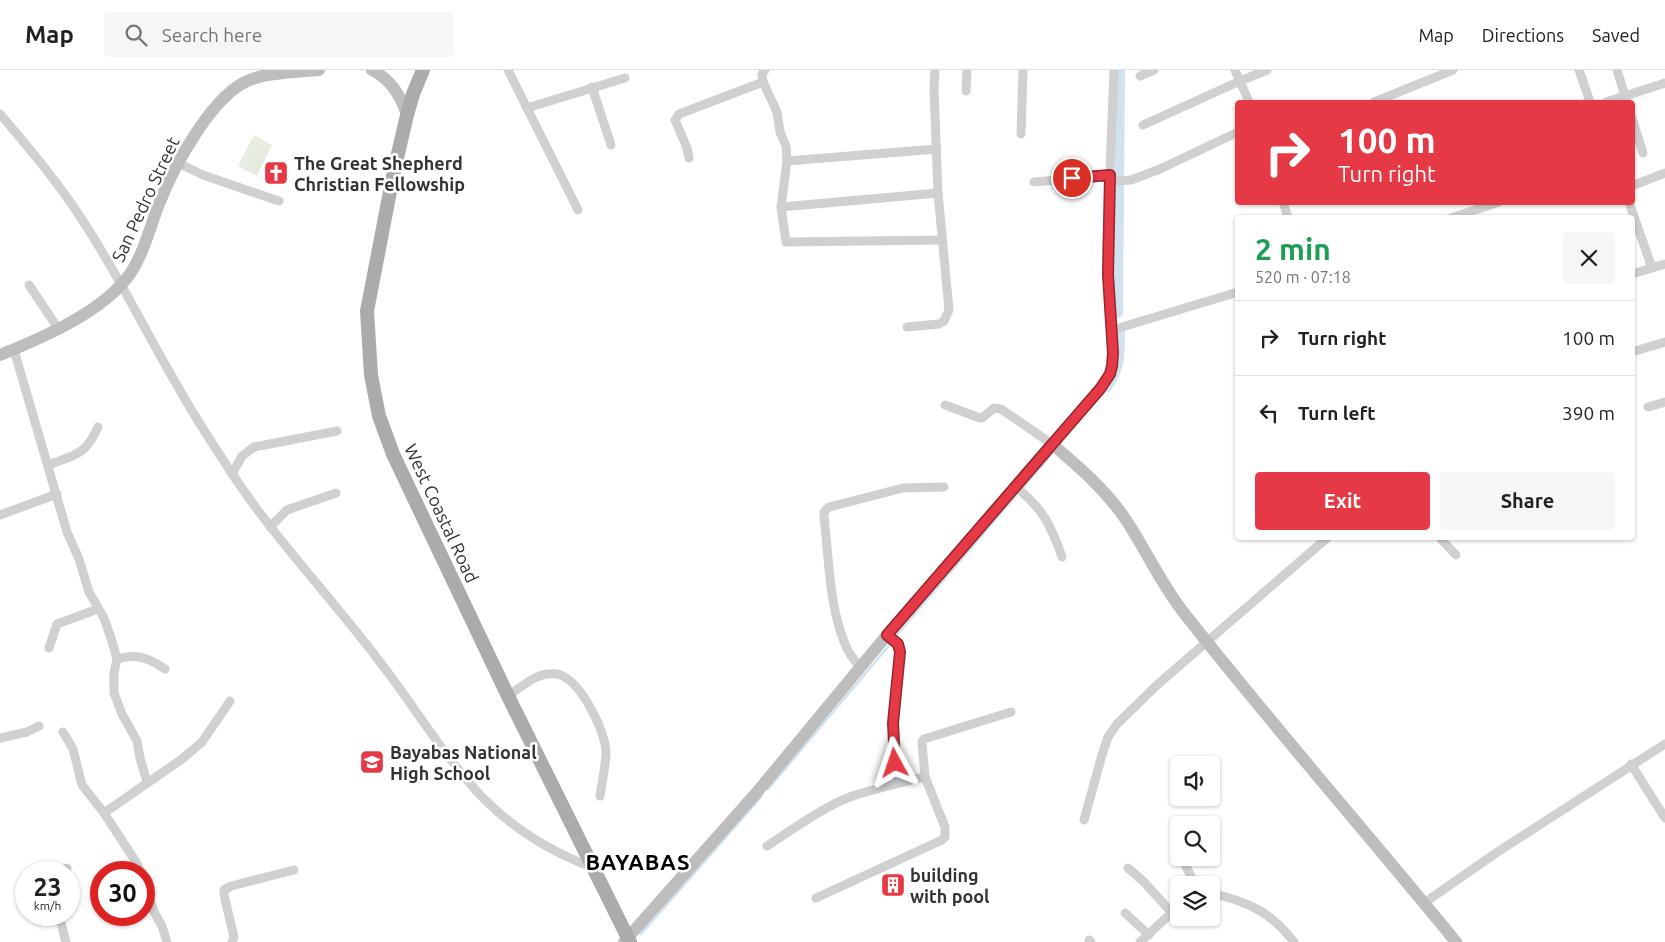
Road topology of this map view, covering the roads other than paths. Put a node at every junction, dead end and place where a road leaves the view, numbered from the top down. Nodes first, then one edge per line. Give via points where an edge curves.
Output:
1 (319, 70) edge
2 (372, 70) edge
3 (423, 70) edge
4 (508, 70) edge
5 (765, 70) edge
6 (935, 70) edge
7 (967, 70) edge
8 (1023, 70) edge
9 (1114, 70) edge
10 (1154, 70) edge
11 (1235, 70) edge
12 (1267, 70) edge
13 (1453, 70) edge
14 (1579, 70) edge
15 (1617, 70) edge
16 (250, 75) edge
17 (1140, 76) dead end
18 (625, 78) dead end
19 (1240, 81) junction
20 (762, 82) junction
21 (1665, 83) edge
22 (592, 88) junction
23 (966, 91) dead end
24 (1626, 99) edge
25 (1248, 100) edge
26 (1379, 100) edge
27 (1589, 100) edge
28 (527, 108) junction
29 (0, 114) edge
30 (407, 115) junction
31 (1143, 125) dead end
32 (1235, 133) edge
33 (1021, 134) dead end
34 (1635, 135) edge
35 (611, 145) dead end
36 (937, 149) junction
37 (1643, 153) dead end
38 (688, 158) dead end
39 (787, 161) junction
40 (178, 163) junction
41 (1665, 173) edge
42 (1114, 180) junction
43 (1034, 182) dead end
44 (1635, 185) edge
45 (938, 193) junction
46 (278, 201) dead end
47 (1494, 205) edge
48 (781, 207) junction
49 (578, 210) dead end
50 (1482, 213) edge
51 (1470, 215) edge
52 (1635, 219) edge
53 (942, 240) junction
54 (1665, 264) edge
55 (1652, 268) junction
56 (1635, 273) edge
57 (29, 285) dead end
58 (120, 285) junction
59 (1235, 293) edge
60 (907, 327) dead end
61 (58, 330) junction
62 (1112, 330) junction
63 (1665, 342) edge
64 (14, 350) junction
65 (1635, 351) edge
66 (0, 356) edge
67 (1665, 402) edge
68 (945, 404) dead end
69 (1648, 407) dead end
70 (98, 427) dead end
71 (337, 431) dead end
72 (1052, 444) junction
73 (48, 465) junction
74 (232, 474) junction
75 (944, 487) dead end
76 (1020, 491) junction
77 (57, 494) junction
78 (336, 494) dead end
79 (0, 515) edge
80 (270, 527) junction
81 (1325, 540) edge
82 (1442, 540) edge
83 (1456, 555) dead end
84 (1062, 557) dead end
85 (98, 609) junction
86 (892, 639) junction
87 (1208, 642) junction
88 (49, 648) dead end
89 (117, 659) junction
90 (860, 667) junction
91 (166, 669) dead end
92 (508, 696) junction
93 (230, 701) dead end
94 (1011, 712) dead end
95 (39, 726) dead end
96 (63, 732) dead end
97 (0, 738) edge
98 (1665, 744) edge
99 (1632, 764) junction
100 (926, 777) junction
101 (147, 782) junction
102 (897, 783) junction
103 (600, 796) dead end
104 (104, 813) junction
105 (1665, 818) edge
106 (1084, 820) dead end
107 (767, 846) dead end
108 (135, 861) edge
109 (594, 868) junction
110 (1128, 868) dead end
111 (294, 870) dead end
112 (1220, 896) edge
113 (816, 898) dead end
114 (1424, 903) junction
115 (1170, 905) edge
116 (1125, 913) dead end
117 (155, 914) edge
118 (1170, 914) edge
119 (62, 926) edge
120 (1148, 934) junction
121 (627, 941) edge
122 (66, 942) edge
123 (167, 942) edge
124 (232, 942) edge
125 (1140, 942) edge
126 (1294, 942) edge
127 (1456, 942) edge

1 - 16 street, San Pedro Street
2 - 30 street via 395,90
3 - 30 main road, West Coastal Road
4 - 28 street
5 - 20 street
6 - 36 street
7 - 23 street
8 - 33 street
9 - 42 street
10 - 17 street
11 - 19 street
12 - 19 street
13 - 26 street
14 - 27 street
15 - 24 street
16 - 40 street, San Pedro Street via 225,96 200,126
18 - 22 street
19 - 25 street
19 - 31 street
20 - 38 street via 677,115 675,120
20 - 39 street via 777,112
21 - 24 street
22 - 28 street
22 - 35 street
28 - 49 street
29 - 58 street via 44,166 76,211
30 - 92 main road, West Coastal Road via 367,312 371,375 379,416 393,454
32 - 42 street via 1160,169 1131,180
34 - 37 street
36 - 39 street
36 - 45 street
39 - 48 street
40 - 46 street
40 - 58 street, San Pedro Street via 159,203 141,254
41 - 44 street
42 - 43 street
42 - 62 street via 1108,275
45 - 48 street
45 - 53 street
47 - 50 street
48 - 53 street via 785,241 788,243
50 - 51 street
52 - 55 street
53 - 60 street via 947,317 939,324
54 - 55 street
55 - 56 street
57 - 61 street
58 - 61 street, San Pedro Street
58 - 74 street via 178,388
59 - 62 street
61 - 64 street, San Pedro Street
62 - 72 street via 1110,374
63 - 65 street
64 - 66 street, San Pedro Street
64 - 73 street
67 - 69 street
68 - 72 street via 980,418 994,408 1001,409
70 - 73 street via 84,449
71 - 74 street via 254,447 242,456
72 - 76 street
72 - 87 street via 1110,499 1182,611
73 - 77 street
74 - 80 street
75 - 90 street via 903,488 828,508 824,512 841,632
76 - 84 street via 1049,522
76 - 86 street
77 - 79 street
77 - 85 street via 67,532
78 - 80 street via 287,510
80 - 109 street via 346,617 483,797 530,835 573,860
81 - 87 street
82 - 83 street
85 - 88 street via 57,624
85 - 89 street
86 - 90 street
86 - 102 street via 900,652 893,737
87 - 106 street via 1157,685 1114,728 1102,754
87 - 114 street
89 - 91 street via 140,656
89 - 101 street via 114,693 137,741
90 - 121 street via 758,791
92 - 103 street via 545,674 558,674 569,679 588,705 604,740 606,754
92 - 109 main road, West Coastal Road
93 - 101 street via 202,742
94 - 100 street via 924,739
95 - 97 street
96 - 104 street via 73,749 82,785
98 - 99 street
99 - 105 street
99 - 114 street
100 - 102 street
100 - 113 street via 945,827 945,837
101 - 104 street
102 - 107 street via 832,806
104 - 108 street
109 - 121 main road, West Coastal Road
110 - 115 street
111 - 124 street via 224,890 234,937
112 - 126 street via 1247,903 1273,918
114 - 127 street
116 - 120 street
117 - 123 street
118 - 120 street
119 - 122 street
120 - 125 street

